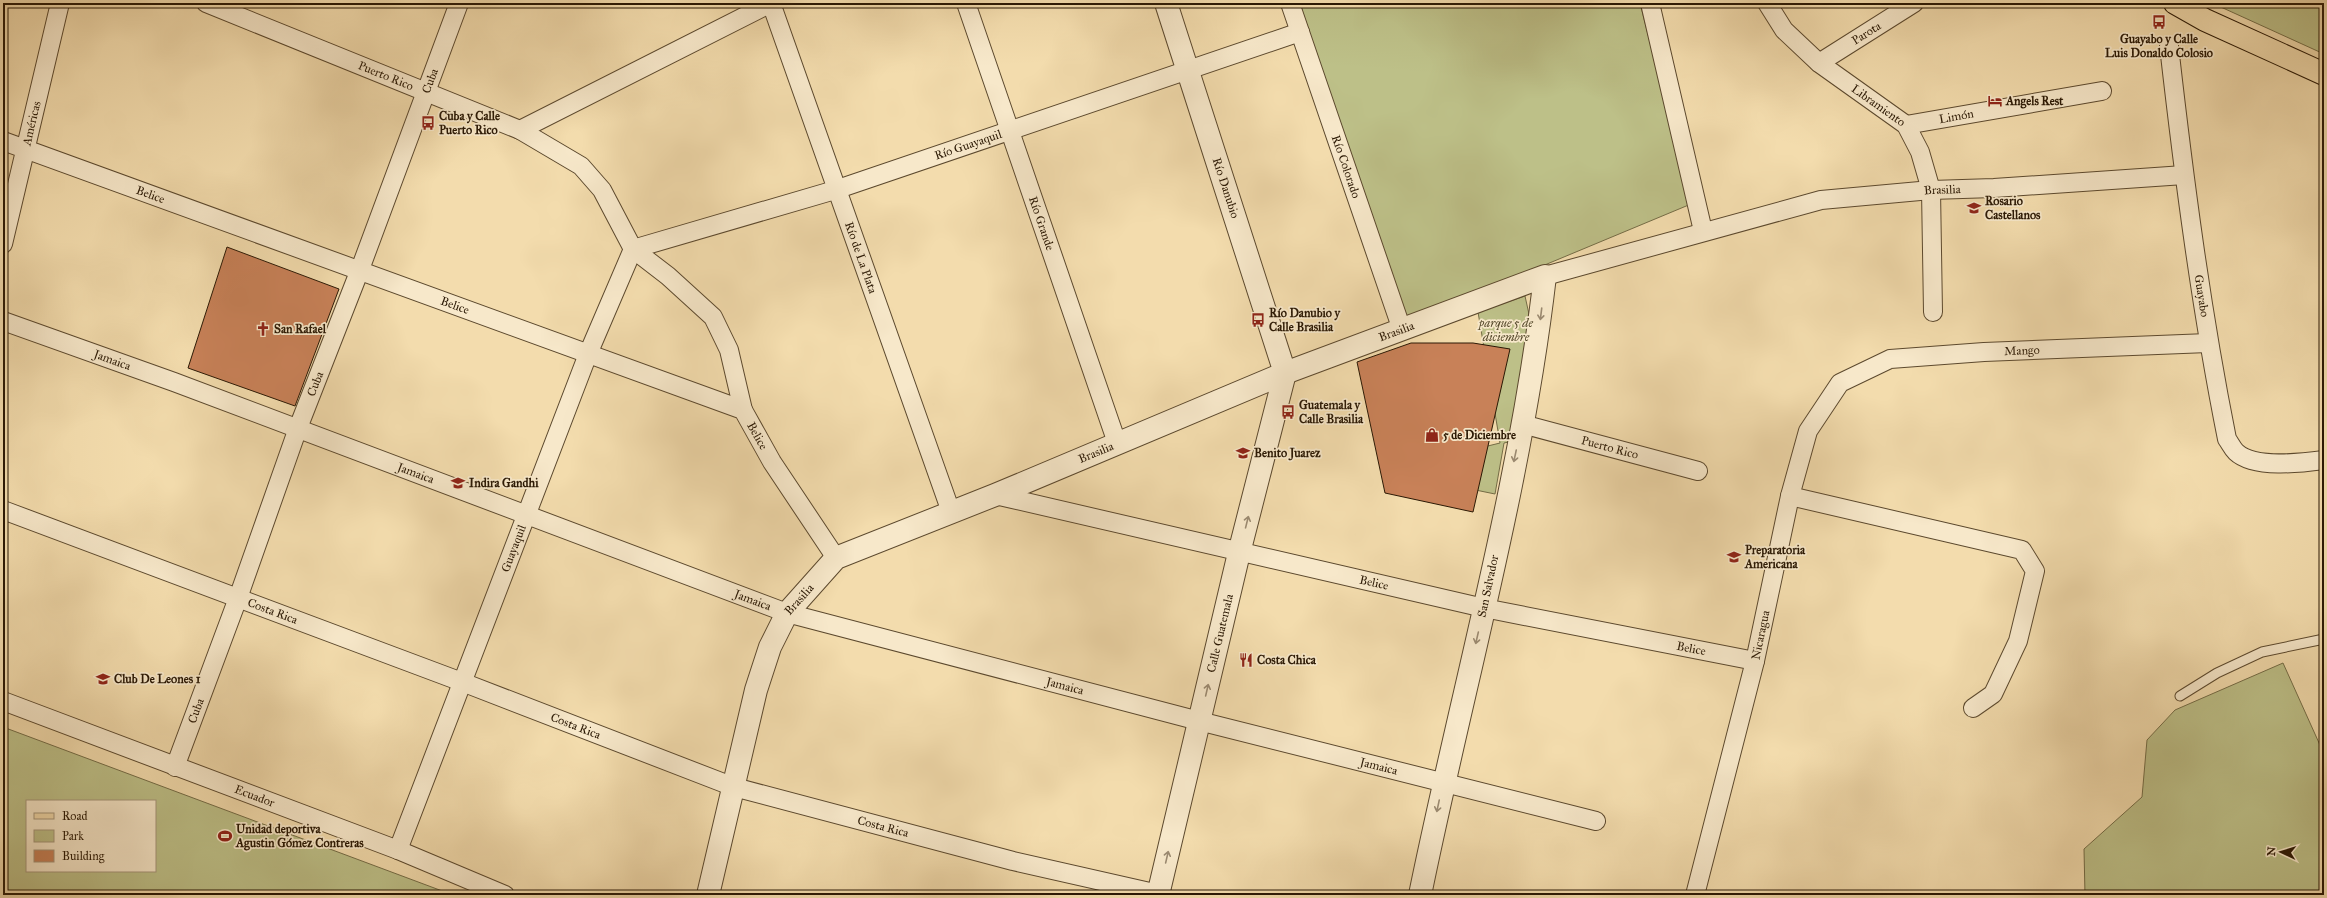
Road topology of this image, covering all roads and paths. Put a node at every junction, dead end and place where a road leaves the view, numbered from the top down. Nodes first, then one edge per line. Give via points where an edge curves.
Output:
1 (60, 3) edge
2 (206, 3) edge
3 (459, 3) edge
4 (771, 3) edge
5 (966, 3) edge
6 (1166, 3) edge
7 (1290, 3) edge
8 (1650, 3) edge
9 (1767, 3) edge
10 (1914, 3) edge
11 (2175, 3) edge
12 (1300, 32) junction
13 (2169, 46) dead end
14 (1819, 63) junction
15 (1189, 71) junction
16 (2324, 74) edge
17 (2102, 90) dead end
18 (427, 94) junction
19 (1906, 125) junction
20 (520, 130) junction
21 (1009, 132) junction
22 (3, 141) edge
23 (26, 149) junction
24 (2184, 175) junction
25 (835, 190) junction
26 (1931, 190) junction
27 (1704, 231) junction
28 (3, 244) edge
29 (633, 249) junction
30 (360, 272) junction
31 (1545, 276) junction
32 (1933, 312) dead end
33 (3, 321) edge
34 (1402, 330) junction
35 (2208, 343) junction
36 (588, 354) junction
37 (1285, 373) junction
38 (1840, 383) joint
39 (743, 410) junction
40 (1522, 424) junction
41 (298, 428) junction
42 (1117, 443) junction
43 (2324, 460) edge
44 (1698, 471) dead end
45 (995, 495) junction
46 (1790, 496) junction
47 (3, 510) edge
48 (951, 512) junction
49 (527, 515) junction
50 (1239, 553) junction
51 (836, 558) junction
52 (238, 598) junction
53 (1484, 608) junction
54 (787, 613) junction
55 (2324, 639) edge
56 (1755, 661) junction
57 (462, 682) junction
58 (2180, 696) dead end
59 (3, 701) edge
60 (1973, 708) dead end
61 (1199, 721) junction
62 (175, 767) junction
63 (1444, 782) junction
64 (734, 787) junction
65 (1596, 821) dead end
66 (398, 850) junction
67 (505, 895) edge
68 (708, 895) edge
69 (1160, 895) edge
70 (1420, 895) edge
71 (1695, 895) edge

1 - 23 street, Américas
2 - 18 street, Puerto Rico
3 - 18 street, Cuba
4 - 20 street
4 - 25 street, Río de La Plata
5 - 21 street, Río Grande
6 - 15 street, Río Danubio
7 - 12 street, Río Colorado
8 - 27 street
9 - 14 street, Libramiento via 1784,30
10 - 14 street, Parota
11 - 16 main road via 2205,20
12 - 15 street, Río Guayaquil
12 - 34 street, Río Colorado
13 - 24 street, Guayabo
14 - 19 street, Libramiento
15 - 21 street, Río Guayaquil
15 - 37 street, Río Danubio
17 - 19 street, Limón
18 - 20 street, Puerto Rico
18 - 30 street, Cuba
19 - 26 street, Libramiento via 1920,152
20 - 29 street, Puerto Rico via 581,166 602,190
21 - 25 street, Río Guayaquil
21 - 42 street, Río Grande
22 - 23 street, Belice
23 - 28 street, Américas
23 - 30 street, Belice
24 - 26 street, Brasilia
24 - 35 street, Guayabo
25 - 29 street, Río Guayaquil
25 - 48 street, Río de La Plata
26 - 27 street, Brasilia via 1821,200
26 - 32 street, Libramiento
27 - 31 street, Brasilia
29 - 36 street, Guayaquil
29 - 39 street via 668,276 713,317 729,350
30 - 36 street, Belice
30 - 41 street, Cuba
31 - 34 street, Brasilia
31 -> 40 street, San Salvador
33 - 41 street, Jamaica
34 - 37 street, Brasilia
35 - 38 street, Mango via 1984,352 1890,359
35 - 43 street, Guayabo via 2227,439 2236,452 2249,459 2288,464
36 - 39 street, Belice
36 - 49 street, Guayaquil
37 - 42 street, Brasilia
50 -> 37 street, Calle Guatemala
38 - 46 street, Nicaragua via 1808,432
39 - 51 street, Belice via 772,462
40 - 44 street, Puerto Rico
40 -> 53 street, San Salvador
41 - 49 street, Jamaica
41 - 52 street, Cuba
42 - 45 street, Brasilia
45 - 48 street, Brasilia
45 - 50 street, Belice
46 - 56 street, Nicaragua
46 - 60 street via 2022,550 2035,570 2018,641 1993,694
47 - 52 street, Costa Rica
48 - 51 street, Brasilia
49 - 54 street, Jamaica
49 - 57 street, Guayaquil
50 - 53 street, Belice
61 -> 50 street, Calle Guatemala
51 - 54 street, Brasilia
52 - 57 street, Costa Rica
52 - 62 street, Cuba
53 - 56 street, Belice
53 -> 63 street, San Salvador
54 - 61 street, Jamaica
54 - 64 street, Brasilia via 770,647 763,669
55 - 58 lane via 2262,652 2217,673
56 - 71 street, Nicaragua
57 - 64 street, Costa Rica
57 - 66 street, Guayaquil
59 - 62 street, Ecuador
61 - 63 street, Jamaica
69 -> 61 street, Calle Guatemala
62 - 66 street, Ecuador
63 - 65 street, Jamaica
63 -> 70 street, San Salvador
64 - 68 street, Brasilia
64 - 69 street, Costa Rica via 1014,861
66 - 67 street, Ecuador

